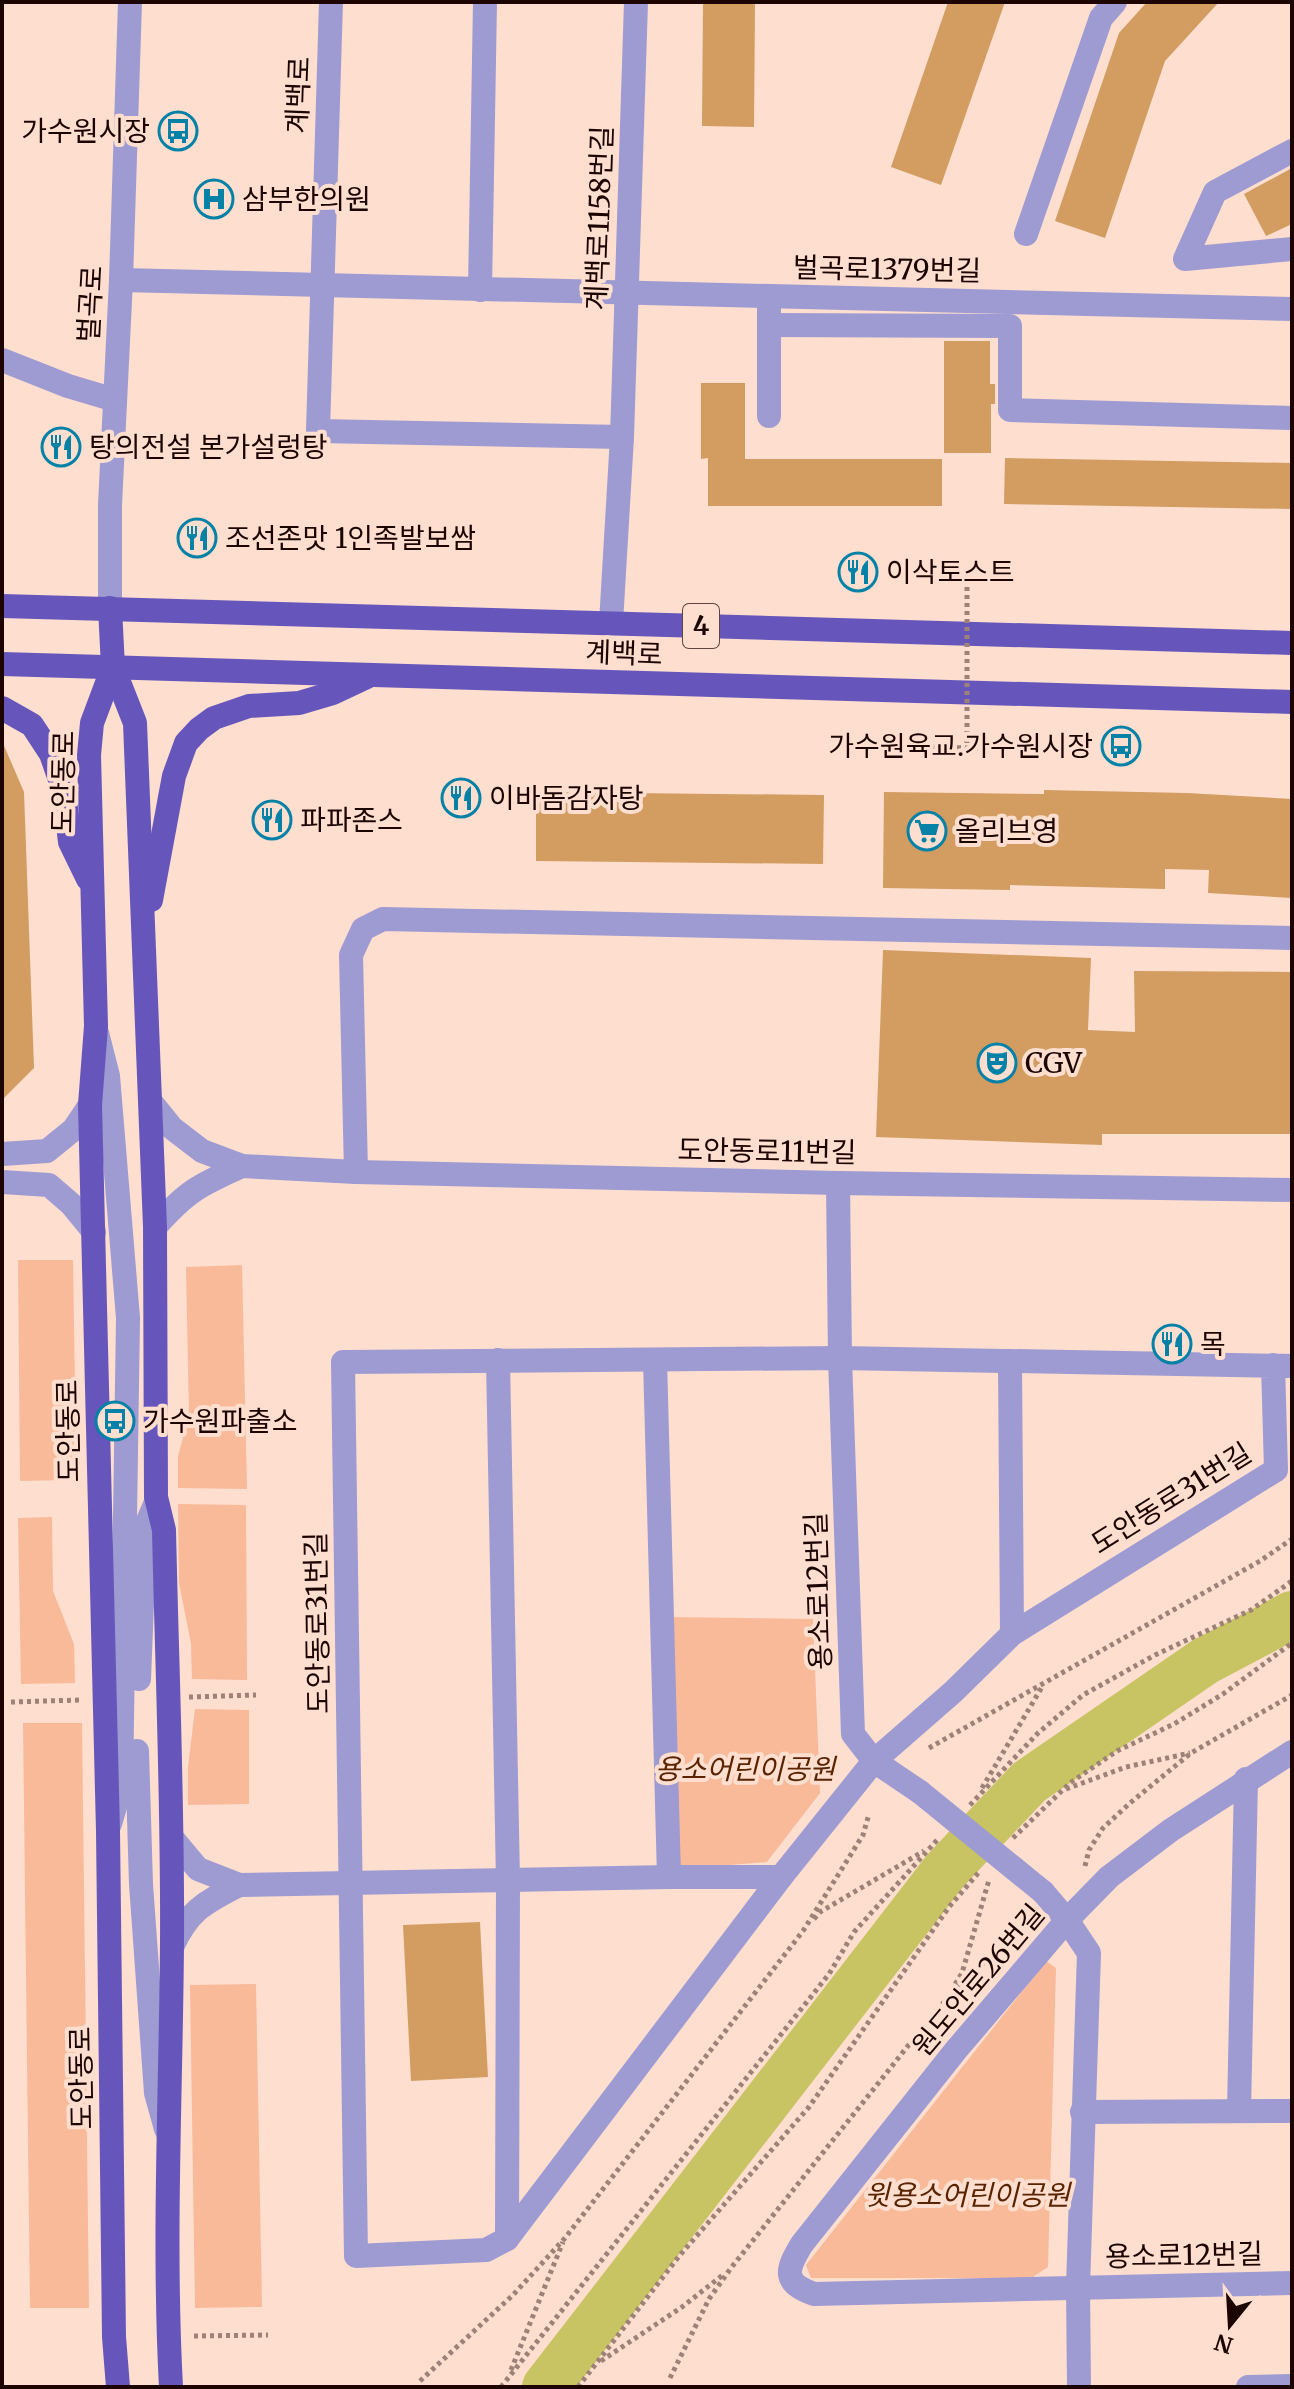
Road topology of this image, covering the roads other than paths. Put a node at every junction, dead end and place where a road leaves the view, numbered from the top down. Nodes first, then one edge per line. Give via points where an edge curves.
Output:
1 (130, 2) edge
2 (331, 2) edge
3 (485, 2) edge
4 (636, 2) edge
5 (1115, 2) edge
6 (1292, 151) edge
7 (1026, 234) dead end
8 (1292, 249) edge
9 (121, 280) junction
10 (322, 286) junction
11 (480, 290) junction
12 (627, 293) junction
13 (769, 296) junction
14 (1292, 309) edge
15 (769, 325) junction
16 (2, 360) edge
17 (115, 400) junction
18 (769, 416) dead end
19 (1292, 418) edge
20 (622, 437) junction
21 (2, 606) edge
22 (110, 608) junction
23 (611, 623) junction
24 (1292, 643) edge
25 (2, 664) edge
26 (113, 667) junction
27 (372, 675) junction
28 (1292, 702) edge
29 (2, 708) edge
30 (92, 886) junction
31 (143, 938) junction
32 (1292, 938) edge
33 (96, 1026) junction
34 (151, 1102) junction
35 (90, 1105) junction
36 (2, 1154) edge
37 (242, 1166) junction
38 (356, 1172) junction
39 (2, 1182) edge
40 (838, 1183) junction
41 (1292, 1190) edge
42 (155, 1227) junction
43 (94, 1232) junction
44 (840, 1358) junction
45 (498, 1360) junction
46 (655, 1360) junction
47 (1010, 1361) junction
48 (1283, 1366) edge
49 (156, 1502) junction
50 (1012, 1634) junction
51 (1292, 1752) edge
52 (874, 1761) junction
53 (1246, 1779) junction
54 (108, 1831) junction
55 (172, 1838) junction
56 (669, 1877) junction
57 (781, 1877) junction
58 (508, 1881) junction
59 (351, 1883) junction
60 (239, 1885) junction
61 (1067, 1920) junction
62 (172, 1947) junction
63 (1239, 2111) junction
64 (1292, 2111) edge
65 (1082, 2112) junction
66 (168, 2135) junction
67 (507, 2239) junction
68 (1292, 2283) edge
69 (1078, 2287) junction
70 (1292, 2386) edge
71 (118, 2387) edge
72 (171, 2387) edge
73 (1079, 2387) edge
74 (1248, 2387) edge

1 - 9 street, 벌곡로
2 - 10 street, 계백로
3 - 11 street
4 - 12 street, 계백로1158번길
5 - 7 street via 1101,18
6 - 8 street via 1215,192 1185,259
9 - 10 street, 벌곡로1379번길
9 - 17 street, 벌곡로
10 - 11 street, 벌곡로1379번길
10 - 20 street, 계백로 via 318,431
11 - 12 street, 벌곡로1379번길
12 - 13 street, 벌곡로1379번길
12 - 20 street, 계백로1158번길
13 - 14 street, 벌곡로1379번길
13 - 15 street
15 - 18 street
15 - 19 street via 1010,326 1010,410
16 - 17 street
17 - 22 street, 벌곡로
20 - 23 street, 계백로1158번길
21 - 22 main road, 계백로 / 4
22 - 23 main road, 계백로 / 4
22 - 26 main road
23 - 24 main road, 계백로 / 4
25 - 26 main road, 계백로 / 4
26 - 27 main road, 계백로 / 4
26 - 30 main road, 도안동로 via 92,723
26 - 31 main road via 135,723
27 - 28 main road, 계백로 / 4
27 - 31 main road via 299,703 249,706 214,718 186,743 174,776
29 - 30 main road via 32,725 51,754 64,791 70,842
30 - 33 main road, 도안동로
31 - 34 main road
32 - 38 street via 383,919 363,929 351,955
33 - 35 main road, 도안동로
33 - 54 street via 108,1076 128,1318 121,1786
34 - 37 street via 172,1128 202,1151
34 - 42 main road
35 - 36 street via 74,1129 47,1151
35 - 43 main road, 도안동로
37 - 38 street, 도안동로11번길
37 - 42 street via 198,1186
38 - 40 street, 도안동로11번길
39 - 43 street via 49,1185
40 - 41 street, 도안동로11번길
40 - 44 street, 용소로12번길
42 - 49 main road
43 - 54 main road, 도안동로
44 - 46 street
44 - 47 street
44 - 52 street, 용소로12번길 via 853,1734
45 - 46 street
45 - 58 street
45 - 59 street, 도안동로31번길 via 343,1362
46 - 56 street
47 - 48 street
47 - 50 street
48 - 50 street, 도안동로31번길 via 1276,1470
49 - 55 main road via 164,1530
49 - 66 street via 145,1528 136,1742 156,2093
50 - 52 street, 도안동로31번길
51 - 53 street, 원도안로26번길
52 - 57 street, 도안동로31번길
52 - 61 street, 용소로12번길, bridge via 1043,1892
53 - 61 street, 원도안로26번길 via 1109,1877
53 - 63 street
54 - 71 main road, 도안동로
55 - 60 street via 198,1869
55 - 62 main road
56 - 57 street
56 - 58 street
57 - 67 street, 도안동로31번길
58 - 59 street
58 - 67 street
59 - 60 street
59 - 67 street, 도안동로31번길 via 356,2256 486,2250
60 - 62 street via 198,1909 183,1923
61 - 65 street, 용소로12번길 via 1089,1953
61 - 69 street, 원도안로26번길 via 956,2050 789,2269 799,2289 814,2294
62 - 66 main road
63 - 64 street
63 - 65 street
65 - 69 street, 용소로12번길
66 - 72 main road
68 - 69 street, 용소로12번길
69 - 73 street, 용소로12번길
70 - 74 street

